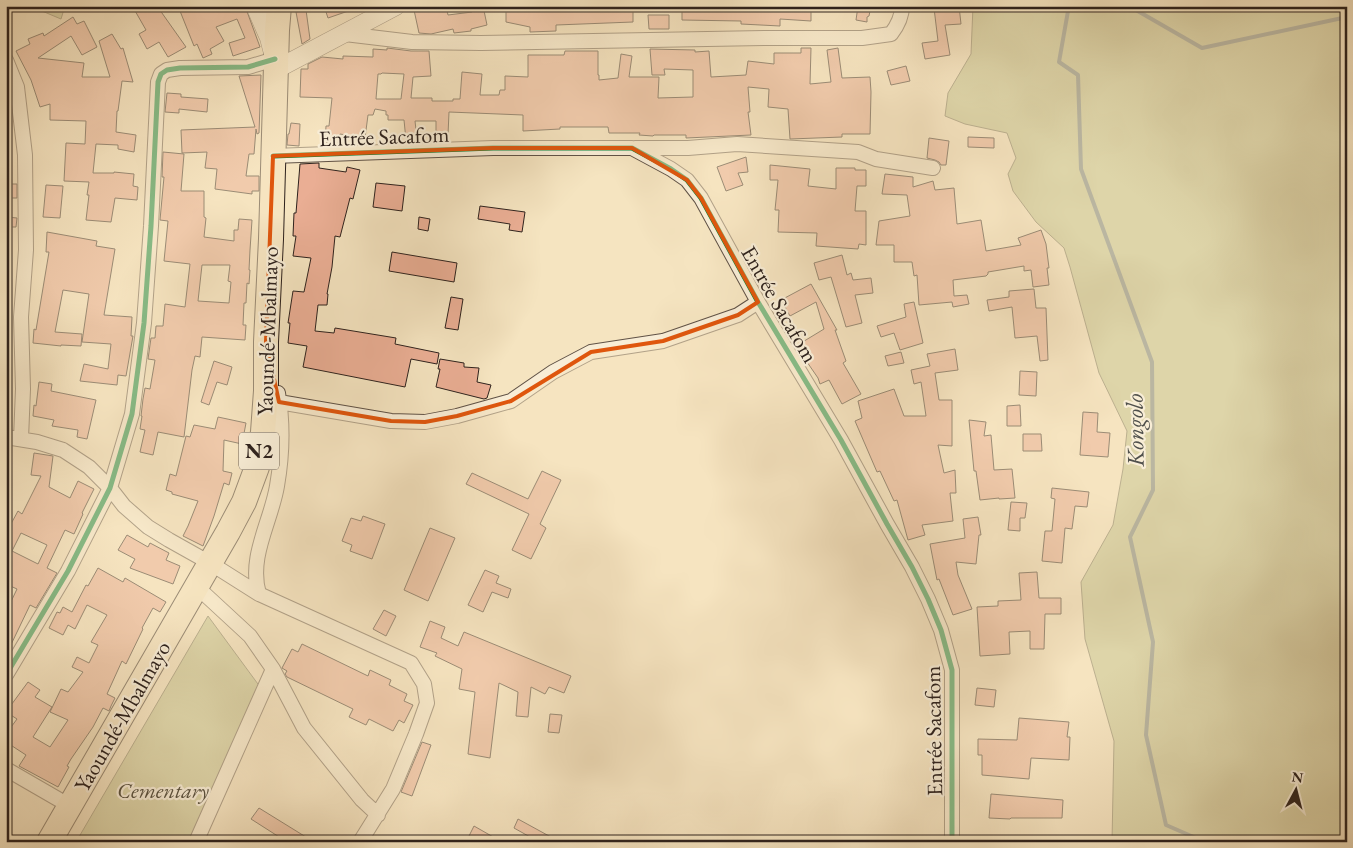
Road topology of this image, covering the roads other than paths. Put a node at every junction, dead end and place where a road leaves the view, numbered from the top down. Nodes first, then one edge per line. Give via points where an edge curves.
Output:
1 (255, 6) edge
2 (279, 6) edge
3 (396, 6) edge
4 (902, 6) edge
5 (345, 34) junction
6 (6, 60) edge
7 (276, 64) junction
8 (632, 148) junction
9 (273, 156) junction
10 (933, 168) dead end
11 (758, 302) junction
12 (266, 342) junction
13 (279, 402) junction
14 (6, 437) edge
15 (21, 439) junction
16 (110, 488) junction
17 (210, 563) junction
18 (197, 587) junction
19 (259, 594) junction
20 (273, 669) junction
21 (6, 675) edge
22 (6, 769) edge
23 (70, 806) junction
24 (378, 815) junction
25 (50, 842) edge
26 (196, 842) edge
27 (360, 842) edge
28 (952, 842) edge

1 - 7 street
2 - 7 highway, Yaoundé-Mbalmayo / N2
3 - 5 street
4 - 5 street via 899,24 891,34 862,38 482,43 412,42
5 - 7 street
6 - 15 street via 17,86 24,155 26,250 21,317
7 - 9 highway, Yaoundé-Mbalmayo / N2
7 - 16 street via 180,68 161,74 144,323 132,414
8 - 9 street, Entrée Sacafom via 493,148
8 - 10 street via 737,144 858,152 876,159
8 - 11 street, Entrée Sacafom via 687,180 701,198
9 - 12 highway, Yaoundé-Mbalmayo / N2
11 - 13 street via 738,315 664,341 591,352 553,372 511,401 457,416 425,422 391,421
11 - 28 street, Entrée Sacafom via 912,567 941,630 952,670
12 - 13 street
12 - 17 highway, Yaoundé-Mbalmayo / N2 via 266,399 256,467 244,502
13 - 19 street via 281,452 277,487 258,549 256,583
14 - 15 street
15 - 16 street via 63,450 89,467
16 - 17 street via 124,506 148,527
16 - 21 street via 68,571
17 - 18 highway, Yaoundé-Mbalmayo / N2
17 - 19 street
18 - 20 street via 250,636
18 - 23 highway, Yaoundé-Mbalmayo / N2
19 - 24 street via 411,663 424,684 427,702 421,721 393,789
20 - 24 street via 304,728
20 - 26 street
22 - 23 street
23 - 25 highway, Yaoundé-Mbalmayo / N2
24 - 27 street

